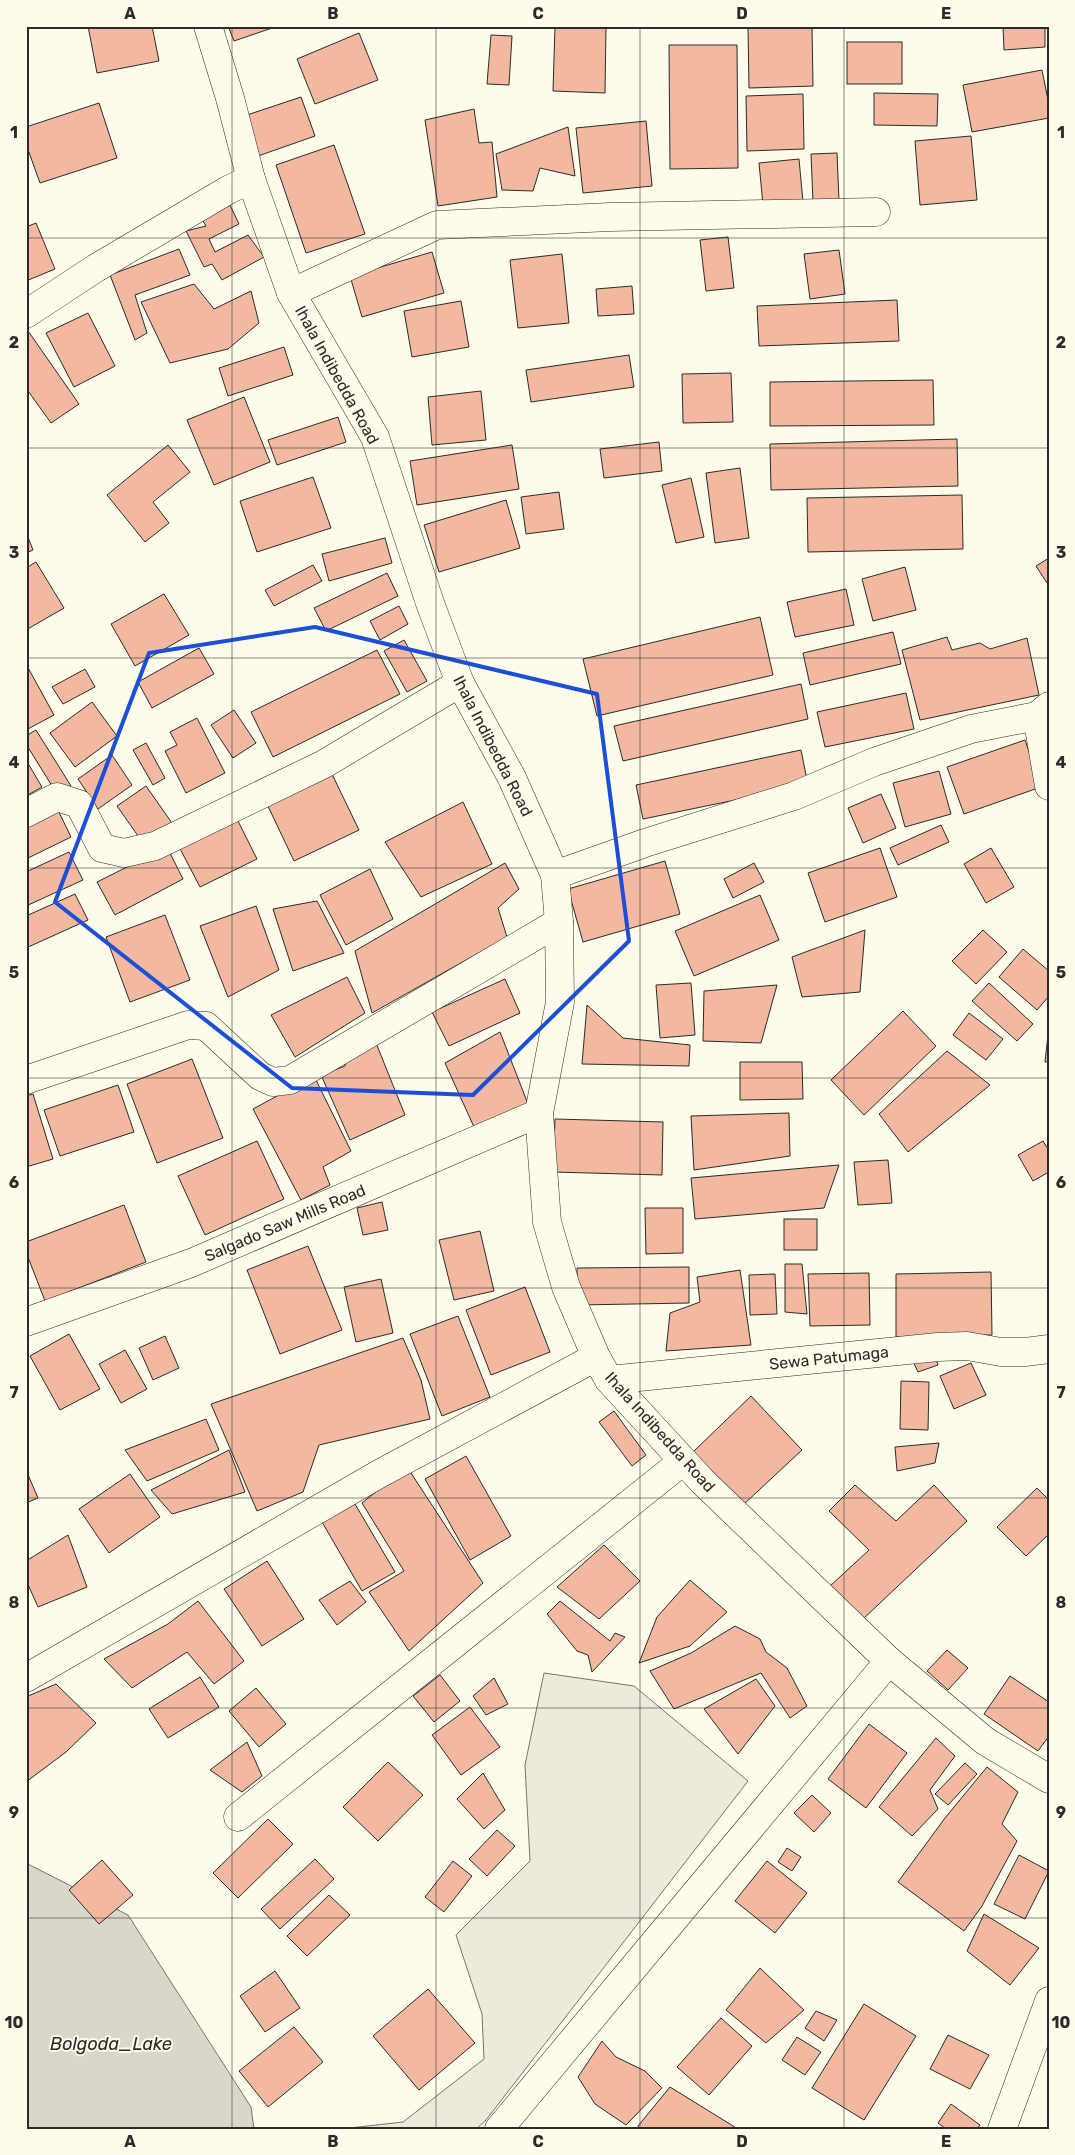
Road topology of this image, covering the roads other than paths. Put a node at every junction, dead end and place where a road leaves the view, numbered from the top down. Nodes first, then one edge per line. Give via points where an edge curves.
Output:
1 (208, 26) edge
2 (250, 179) junction
3 (876, 212) dead end
4 (291, 293) junction
5 (26, 314) edge
6 (460, 683) junction
7 (1043, 711) edge
8 (1049, 786) edge
9 (26, 813) edge
10 (555, 875) junction
11 (559, 922) junction
12 (26, 1080) edge
13 (539, 1113) junction
14 (26, 1322) edge
15 (1049, 1349) edge
16 (596, 1357) junction
17 (609, 1380) junction
18 (683, 1461) junction
19 (889, 1661) junction
20 (26, 1678) edge
21 (1049, 1779) edge
22 (238, 1817) dead end
23 (1049, 2000) edge
24 (499, 2129) edge
25 (1002, 2129) edge

1 - 2 street, Ihala Indibedda Road
2 - 4 street, Ihala Indibedda Road
2 - 5 street via 96,268
3 - 4 street via 610,217 437,225
4 - 6 street, Ihala Indibedda Road via 375,438
6 - 9 street via 324,764 155,846 124,853 102,848 79,804 58,797
6 - 10 street, Ihala Indibedda Road via 512,778
7 - 8 street
7 - 10 street via 971,729 874,762 794,796
10 - 11 street, Ihala Indibedda Road
11 - 12 street via 290,1080 274,1082 260,1076 206,1026 188,1025
11 - 13 street, Ihala Indibedda Road via 560,1002
13 - 14 street, Salgado Saw Mills Road via 191,1263
13 - 16 street, Ihala Indibedda Road via 547,1222 566,1287
15 - 17 street, Sewa Patumaga via 1001,1352 967,1346 938,1347
16 - 17 street, Ihala Indibedda Road
16 - 20 street via 379,1474
17 - 18 street, Ihala Indibedda Road
18 - 19 street, Ihala Indibedda Road
18 - 22 street
19 - 21 street, Ihala Indibedda Road via 985,1741
19 - 24 street
23 - 25 street

